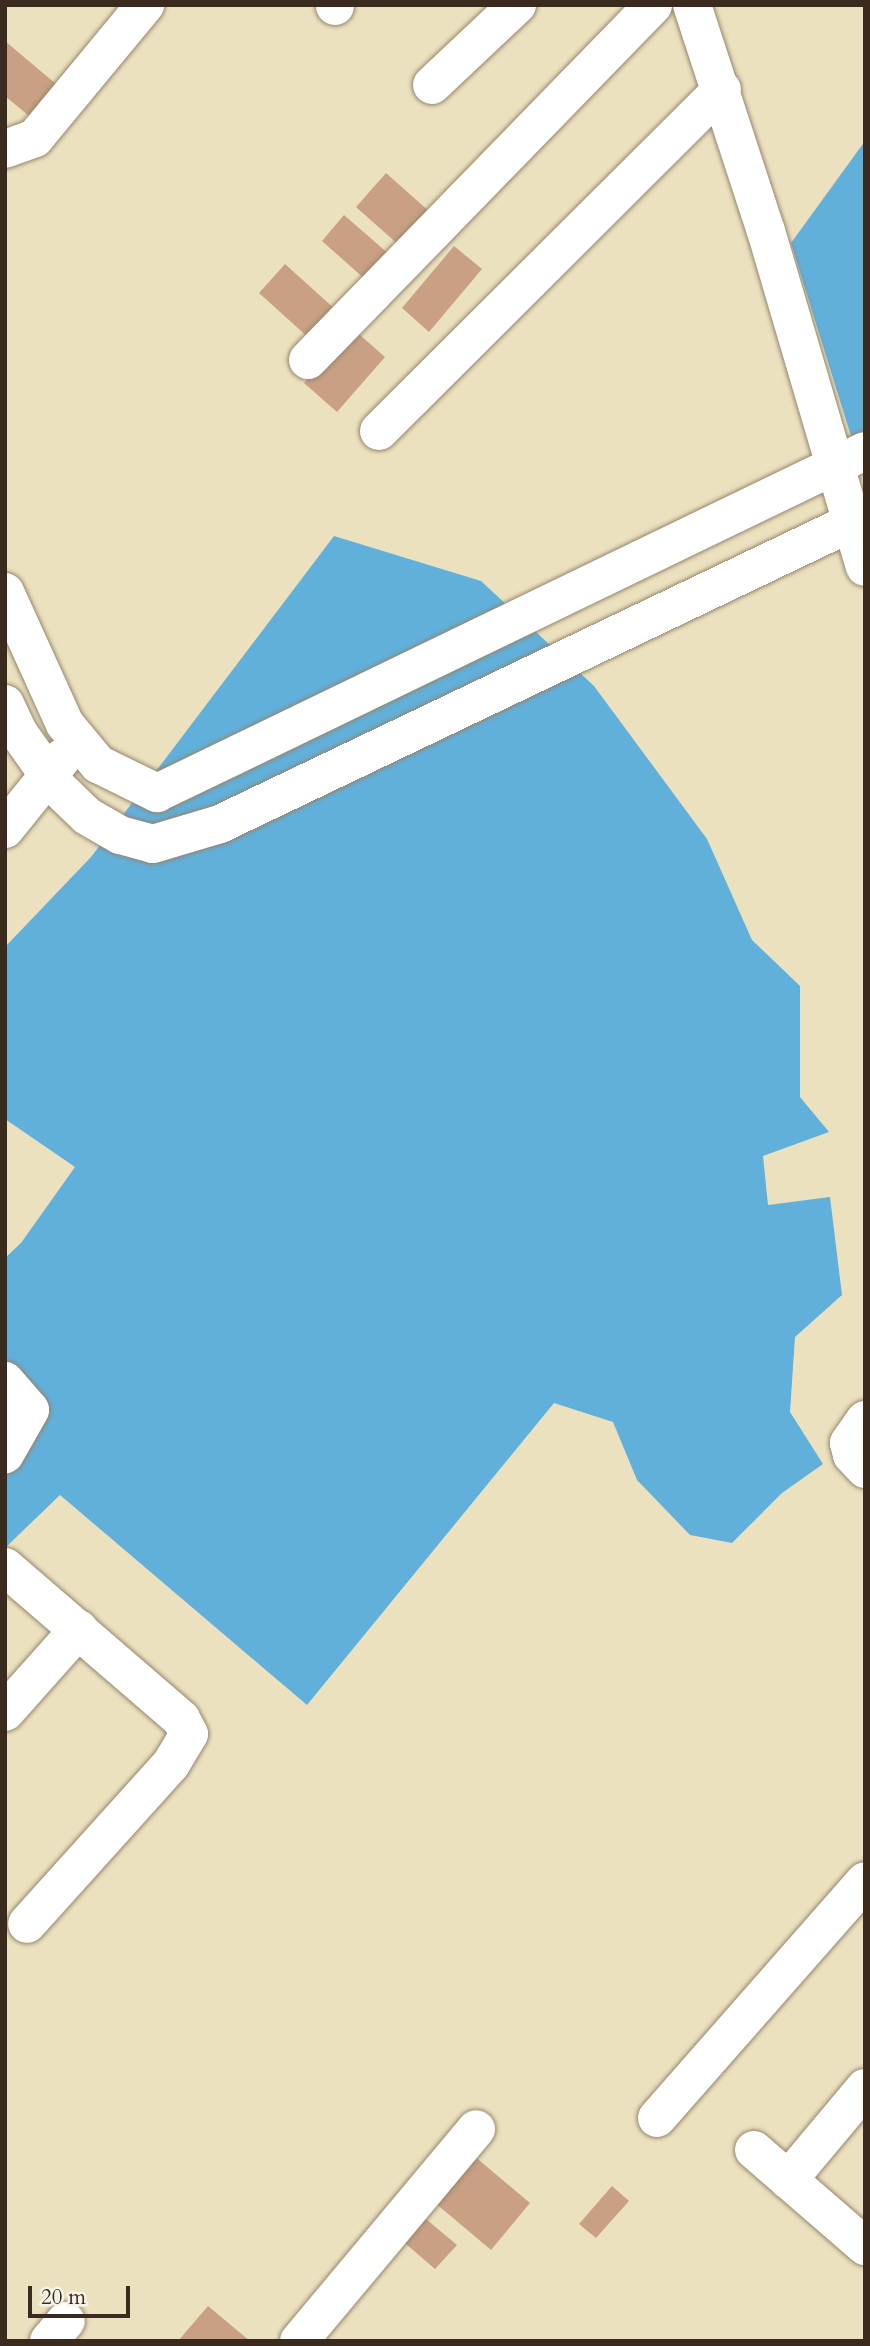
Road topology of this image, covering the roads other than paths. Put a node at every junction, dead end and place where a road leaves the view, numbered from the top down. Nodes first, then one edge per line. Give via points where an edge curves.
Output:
1 (517, 5) edge
2 (653, 5) edge
3 (692, 5) edge
4 (137, 8) edge
5 (432, 85) dead end
6 (722, 89) junction
7 (5, 149) edge
8 (308, 360) dead end
9 (379, 431) dead end
10 (849, 459) edge
11 (858, 520) edge
12 (865, 567) edge
13 (5, 592) edge
14 (5, 704) edge
15 (78, 740) junction
16 (48, 774) junction
17 (5, 829) edge
18 (5, 1381) edge
19 (865, 1420) edge
20 (5, 1454) edge
21 (865, 1469) edge
22 (5, 1567) edge
23 (79, 1629) junction
24 (5, 1712) edge
25 (865, 1881) edge
26 (27, 1924) dead end
27 (865, 2088) edge
28 (657, 2118) dead end
29 (476, 2130) dead end
30 (754, 2150) dead end
31 (788, 2180) junction
32 (865, 2246) edge
33 (299, 2341) edge

1 - 5 street
2 - 8 street
3 - 6 street
4 - 7 street via 35,138
6 - 9 street
6 - 10 street
10 - 11 street
10 - 15 street via 157,793 98,764
11 - 12 street
11 - 16 street via 220,824 153,844 120,835 87,816
13 - 15 street via 65,724
14 - 16 street via 18,732
15 - 16 street
16 - 17 street
18 - 20 street via 30,1410
19 - 21 street via 849,1443 852,1455
22 - 23 street
23 - 24 street
23 - 26 street via 181,1719 189,1734 171,1764
25 - 28 street
27 - 31 street
29 - 33 street
30 - 31 street
31 - 32 street

